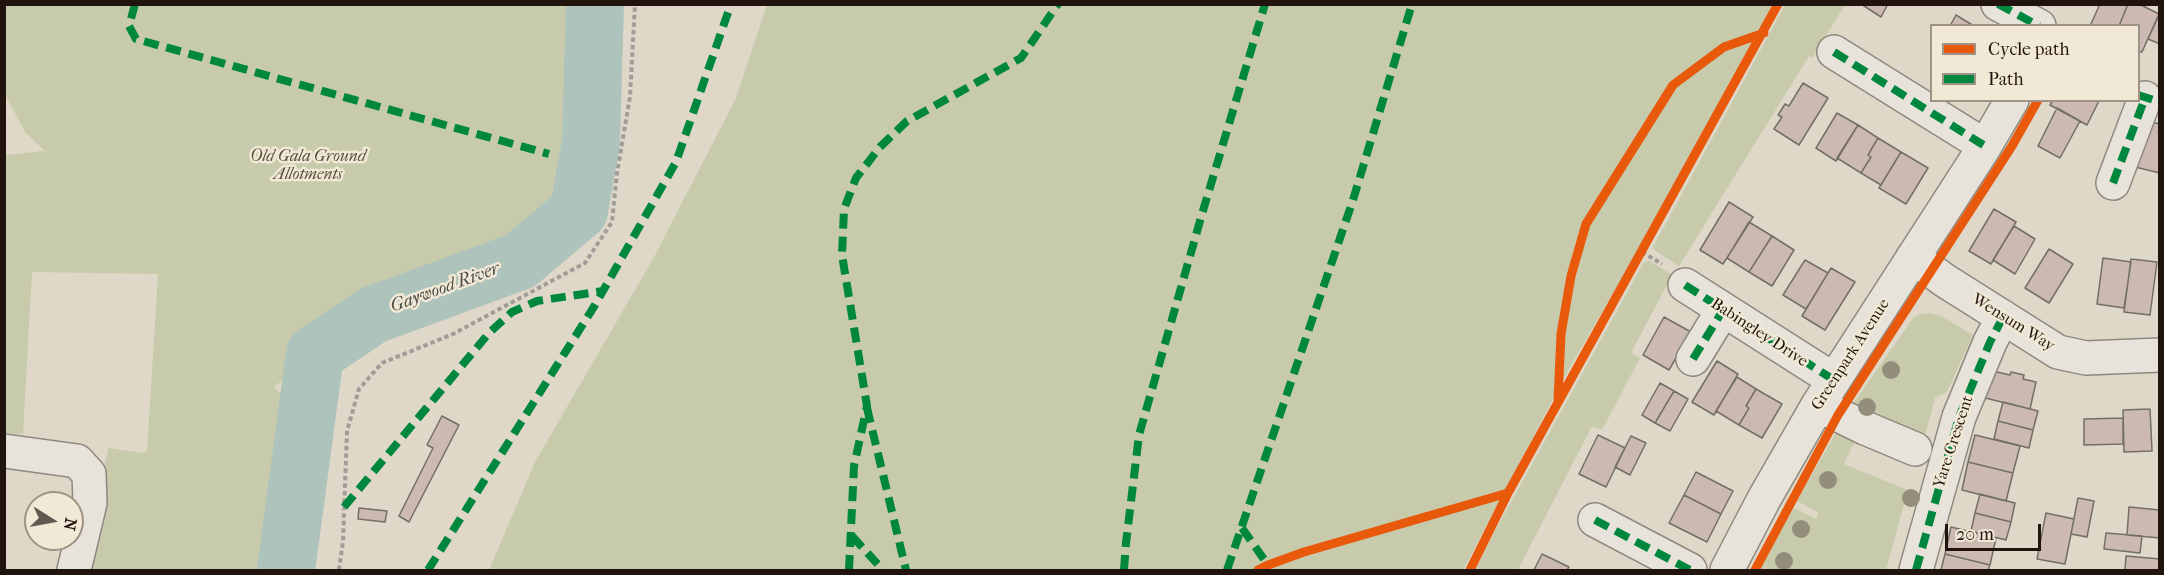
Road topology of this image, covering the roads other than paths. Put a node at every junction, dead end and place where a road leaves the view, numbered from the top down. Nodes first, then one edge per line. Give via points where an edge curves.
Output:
1 (1998, 4) edge
2 (2056, 4) edge
3 (2035, 24) edge
4 (2050, 24) edge
5 (1834, 52) dead end
6 (2148, 99) edge
7 (2011, 102) edge
8 (1985, 146) junction
9 (2113, 183) dead end
10 (1913, 258) junction
11 (1685, 285) dead end
12 (1723, 310) junction
13 (2003, 317) junction
14 (2160, 356) edge
15 (1694, 359) dead end
16 (1826, 393) junction
17 (1915, 449) dead end
18 (4, 451) edge
19 (1595, 520) dead end
20 (74, 570) edge
21 (1690, 570) edge
22 (1727, 570) edge
23 (1916, 570) edge

1 - 3 street
2 - 4 street
5 - 8 street
6 - 9 street
7 - 8 street, Greenpark Avenue
8 - 10 street, Greenpark Avenue
10 - 13 street, Wensum Way
10 - 16 street, Greenpark Avenue
11 - 12 street, Babingley Drive
12 - 15 street
12 - 16 street, Babingley Drive
13 - 14 street, Wensum Way via 2058,352 2086,358
13 - 23 street, Yare Crescent via 1959,417
16 - 17 street, Babingley Drive via 1865,428
16 - 22 street, Greenpark Avenue
18 - 20 street via 77,460 89,474 90,502
19 - 21 street

